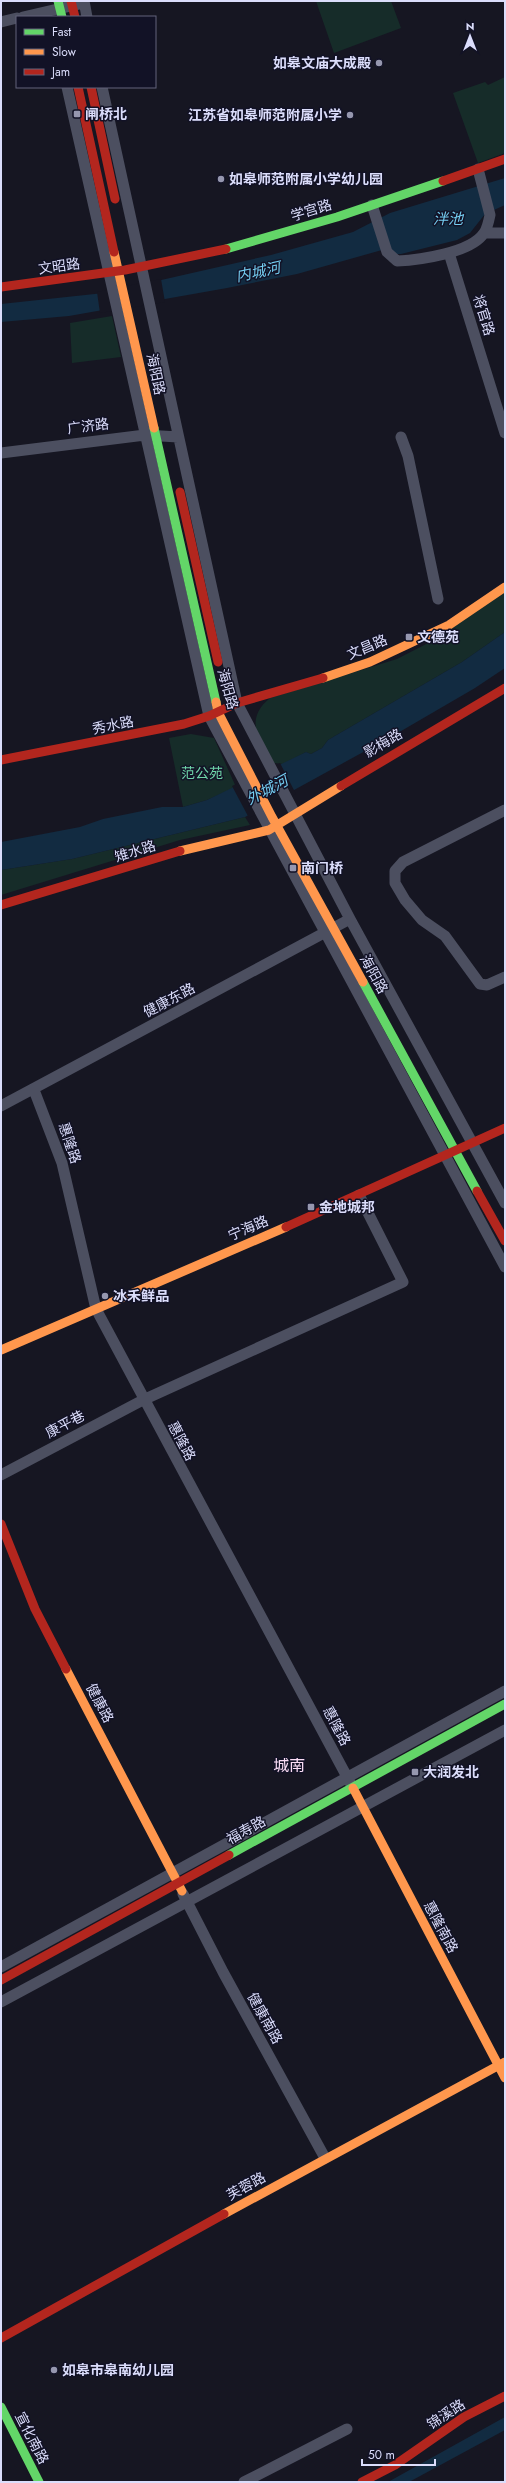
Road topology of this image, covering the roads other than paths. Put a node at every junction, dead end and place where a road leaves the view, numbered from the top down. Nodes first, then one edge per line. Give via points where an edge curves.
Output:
1 (84, 2) edge
2 (73, 8) edge
3 (55, 9) edge
4 (27, 16) edge
5 (87, 16) edge
6 (16, 18) edge
7 (1, 22) edge
8 (67, 88) edge
9 (78, 88) edge
10 (90, 88) edge
11 (102, 88) edge
12 (505, 159) edge
13 (478, 169) junction
14 (372, 205) junction
15 (117, 208) dead end
16 (484, 233) junction
17 (505, 233) edge
18 (449, 252) junction
19 (133, 268) junction
20 (120, 271) junction
21 (108, 273) junction
22 (118, 286) junction
23 (1, 287) edge
24 (505, 433) edge
25 (150, 435) junction
26 (178, 437) junction
27 (401, 437) dead end
28 (1, 453) edge
29 (177, 482) dead end
30 (505, 587) edge
31 (438, 599) dead end
32 (505, 688) edge
33 (233, 705) junction
34 (213, 714) junction
35 (1, 760) edge
36 (505, 810) edge
37 (289, 813) junction
38 (270, 823) junction
39 (1, 904) edge
40 (338, 926) junction
41 (505, 977) edge
42 (34, 1090) junction
43 (1, 1106) edge
44 (505, 1128) edge
45 (460, 1150) junction
46 (359, 1195) junction
47 (505, 1203) edge
48 (505, 1221) edge
49 (505, 1241) edge
50 (505, 1267) edge
51 (96, 1309) junction
52 (1, 1350) edge
53 (143, 1400) junction
54 (1, 1475) edge
55 (1, 1524) edge
56 (505, 1691) edge
57 (505, 1704) edge
58 (505, 1715) edge
59 (505, 1730) edge
60 (352, 1787) junction
61 (362, 1807) junction
62 (173, 1872) junction
63 (182, 1892) junction
64 (1, 1967) edge
65 (1, 1980) edge
66 (1, 1990) edge
67 (1, 2002) edge
68 (501, 2064) edge
69 (505, 2078) edge
70 (325, 2158) junction
71 (1, 2338) edge
72 (505, 2396) edge
73 (1, 2407) edge
74 (347, 2429) dead end
75 (39, 2482) edge
76 (244, 2482) edge
77 (362, 2482) edge

1 - 2 street
1 - 5 street
2 - 3 street
3 - 4 street
6 - 7 street
8 - 21 street
9 - 20 street
10 - 15 street
11 - 19 street
12 - 13 street, 学宫路
13 - 14 street, 学宫路
13 - 16 street via 490,215
14 - 18 street via 387,252 397,261
14 - 19 street, 学宫路 via 264,239
16 - 17 street
16 - 18 street via 471,244
18 - 24 street, 将官路
19 - 20 street, 学宫路
19 - 26 street via 144,283
20 - 21 street, 文昭路
20 - 22 street
21 - 22 street
21 - 23 street, 文昭路
22 - 25 street
25 - 26 street, 广济路
25 - 28 street, 广济路
25 - 34 street
26 - 33 street
27 - 31 street via 408,456
29 - 33 street, 海阳路
30 - 33 street, 文昌路 via 449,625 370,662
32 - 37 street, 影梅路
33 - 34 street, 秀水路
33 - 37 street
34 - 35 street, 秀水路 via 131,736
34 - 38 street
36 - 41 street via 402,862 395,871 395,883 405,900 422,920 445,936 480,984 487,985
37 - 38 street, 影梅路
37 - 40 street
38 - 39 street, 雉水路 via 243,838 191,848
38 - 40 street
40 - 42 street, 健康东路
40 - 45 street
40 - 45 street
42 - 43 street, 健康东路
42 - 51 street, 惠隆路 via 62,1162
44 - 45 street, 宁海路
45 - 46 street, 宁海路
45 - 47 street
45 - 48 street
45 - 49 street
45 - 50 street
46 - 51 street, 宁海路
46 - 53 street, 康平巷 via 403,1282
51 - 52 street, 宁海路
51 - 53 street, 惠隆路
53 - 54 street, 康平巷
53 - 60 street, 惠隆路
55 - 62 street, 健康路 via 35,1609
56 - 60 street
57 - 60 street, 福寿路
58 - 60 street, 福寿路
59 - 61 street
60 - 61 street, 惠隆南路
60 - 62 street
60 - 63 street, 福寿路
61 - 63 street
61 - 68 street, 惠隆南路
62 - 63 street, 健康路
62 - 64 street
63 - 65 street, 福寿路
63 - 66 street, 福寿路
63 - 67 street
63 - 70 street, 健康南路
68 - 69 street, 惠隆南路
68 - 70 street, 芙蓉路
70 - 71 street, 芙蓉路
72 - 77 street, 锦溪路 via 464,2417 395,2465
73 - 75 street, 宣化南路
74 - 76 street

